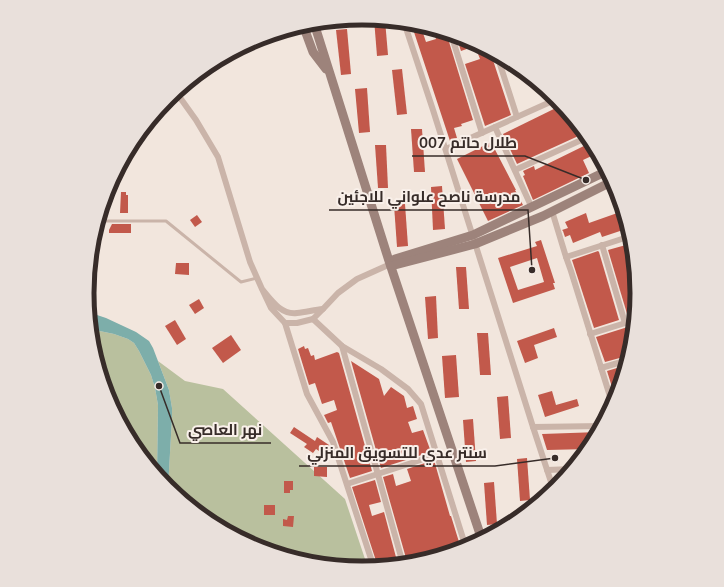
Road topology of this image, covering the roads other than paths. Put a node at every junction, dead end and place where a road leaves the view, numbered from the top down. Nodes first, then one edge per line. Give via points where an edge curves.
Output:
1 (316, 29) edge
2 (406, 29) edge
3 (305, 31) edge
4 (453, 41) edge
5 (500, 63) edge
6 (330, 73) junction
7 (180, 97) edge
8 (550, 102) edge
9 (517, 117) junction
10 (495, 127) junction
11 (482, 133) junction
12 (581, 139) edge
13 (446, 149) junction
14 (515, 170) junction
15 (602, 173) edge
16 (607, 184) edge
17 (532, 208) junction
18 (552, 211) junction
19 (104, 221) edge
20 (624, 238) edge
21 (474, 240) junction
22 (602, 245) junction
23 (566, 257) junction
24 (389, 265) junction
25 (257, 278) junction
26 (262, 289) junction
27 (323, 309) junction
28 (313, 319) junction
29 (629, 322) edge
30 (285, 323) junction
31 (625, 323) junction
32 (590, 334) junction
33 (342, 346) junction
34 (621, 362) edge
35 (601, 368) junction
36 (611, 392) edge
37 (533, 426) junction
38 (596, 426) edge
39 (436, 455) junction
40 (547, 470) junction
41 (565, 470) edge
42 (378, 474) junction
43 (551, 483) edge
44 (347, 484) junction
45 (482, 533) edge
46 (464, 543) edge
47 (400, 560) edge
48 (372, 561) edge

1 - 6 main road
2 - 13 street
3 - 6 main road via 313,52
4 - 11 street
5 - 9 street
6 - 24 main road
7 - 25 street via 218,157
8 - 9 street
9 - 10 street
10 - 11 street
10 - 14 street
11 - 13 street
12 - 14 street
13 - 21 street
14 - 17 street
15 - 17 main road
16 - 18 main road
17 - 21 main road
18 - 21 main road
18 - 23 street
19 - 25 lane via 166,221 240,282
20 - 22 street
21 - 24 main road
21 - 37 street
22 - 23 street
22 - 31 street
23 - 32 street
24 - 27 street via 357,279 338,293
24 - 45 main road
25 - 26 street
26 - 27 street via 277,306 287,312
26 - 30 street via 271,308
27 - 28 street
28 - 30 street
28 - 33 street
29 - 31 street
30 - 44 street via 307,394 333,442
31 - 32 street
32 - 35 street
33 - 39 street via 408,389 420,404
33 - 42 street
34 - 35 street
35 - 36 street
37 - 38 street
37 - 40 street
39 - 42 street
39 - 46 street
40 - 41 street
40 - 43 street
42 - 44 street
42 - 47 street
44 - 48 street

